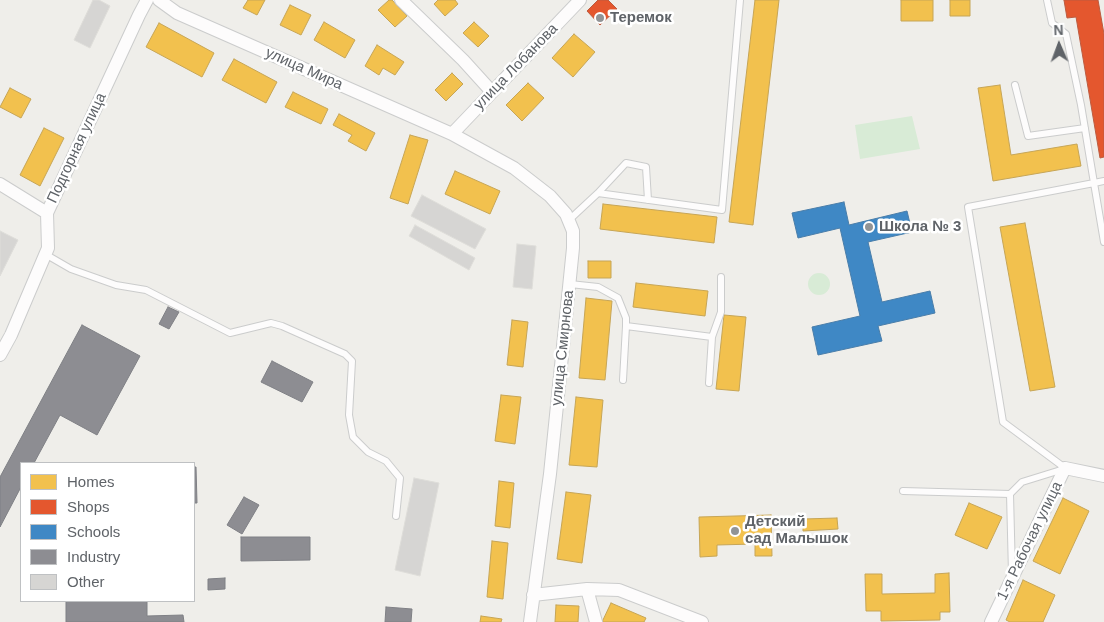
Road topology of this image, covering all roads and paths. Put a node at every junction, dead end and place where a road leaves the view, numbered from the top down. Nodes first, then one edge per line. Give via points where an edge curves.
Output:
1 (147, 0) edge
2 (159, 0) edge
3 (401, 0) edge
4 (580, 0) edge
5 (740, 0) edge
6 (1047, 0) edge
7 (1014, 85) dead end
8 (492, 92) junction
9 (1085, 128) junction
10 (452, 134) junction
11 (1104, 181) edge
12 (1094, 183) junction
13 (0, 184) edge
14 (598, 193) junction
15 (648, 200) junction
16 (47, 213) junction
17 (569, 220) junction
18 (1104, 242) edge
19 (45, 254) junction
20 (721, 277) dead end
21 (570, 284) junction
22 (626, 326) junction
23 (712, 338) junction
24 (0, 355) edge
25 (622, 380) dead end
26 (709, 383) dead end
27 (1065, 468) junction
28 (1104, 476) edge
29 (903, 491) dead end
30 (1010, 494) junction
31 (396, 516) dead end
32 (1012, 579) junction
33 (587, 589) junction
34 (533, 595) junction
35 (530, 622) edge
36 (596, 622) edge
37 (702, 622) edge
38 (990, 622) edge

1 - 16 street, Подгорная улица
2 - 10 street, улица Мира via 177,13
3 - 8 street
4 - 8 street, улица Лобанова
5 - 15 lane via 722,210
6 - 9 lane via 1052,23 1066,34
7 - 9 lane via 1028,136
8 - 10 street, улица Лобанова
9 - 12 lane
10 - 17 street, улица Смирнова via 514,168 550,196
11 - 12 lane
12 - 18 lane
12 - 27 lane via 968,207 1003,422
13 - 16 street
14 - 15 lane
14 - 15 lane via 626,163 646,167
14 - 17 lane
16 - 19 street, Подгорная улица via 48,248
17 - 21 street, улица Смирнова via 573,231
19 - 24 street, Подгорная улица
19 - 31 lane via 98,279 146,290 230,333 272,323 345,354 352,361 349,415 354,437 368,452 386,461 400,478
20 - 23 lane via 721,312
21 - 22 lane via 598,287 618,298
21 - 34 street, улица Смирнова via 550,474
22 - 23 lane
22 - 25 lane
23 - 26 lane
27 - 28 street, 1-я Рабочая улица
27 - 30 lane via 1022,482
27 - 32 street, 1-я Рабочая улица
29 - 30 lane
30 - 32 lane
32 - 38 street, 1-я Рабочая улица
33 - 34 street
33 - 36 street
33 - 37 street via 619,590
34 - 35 street, улица Смирнова

